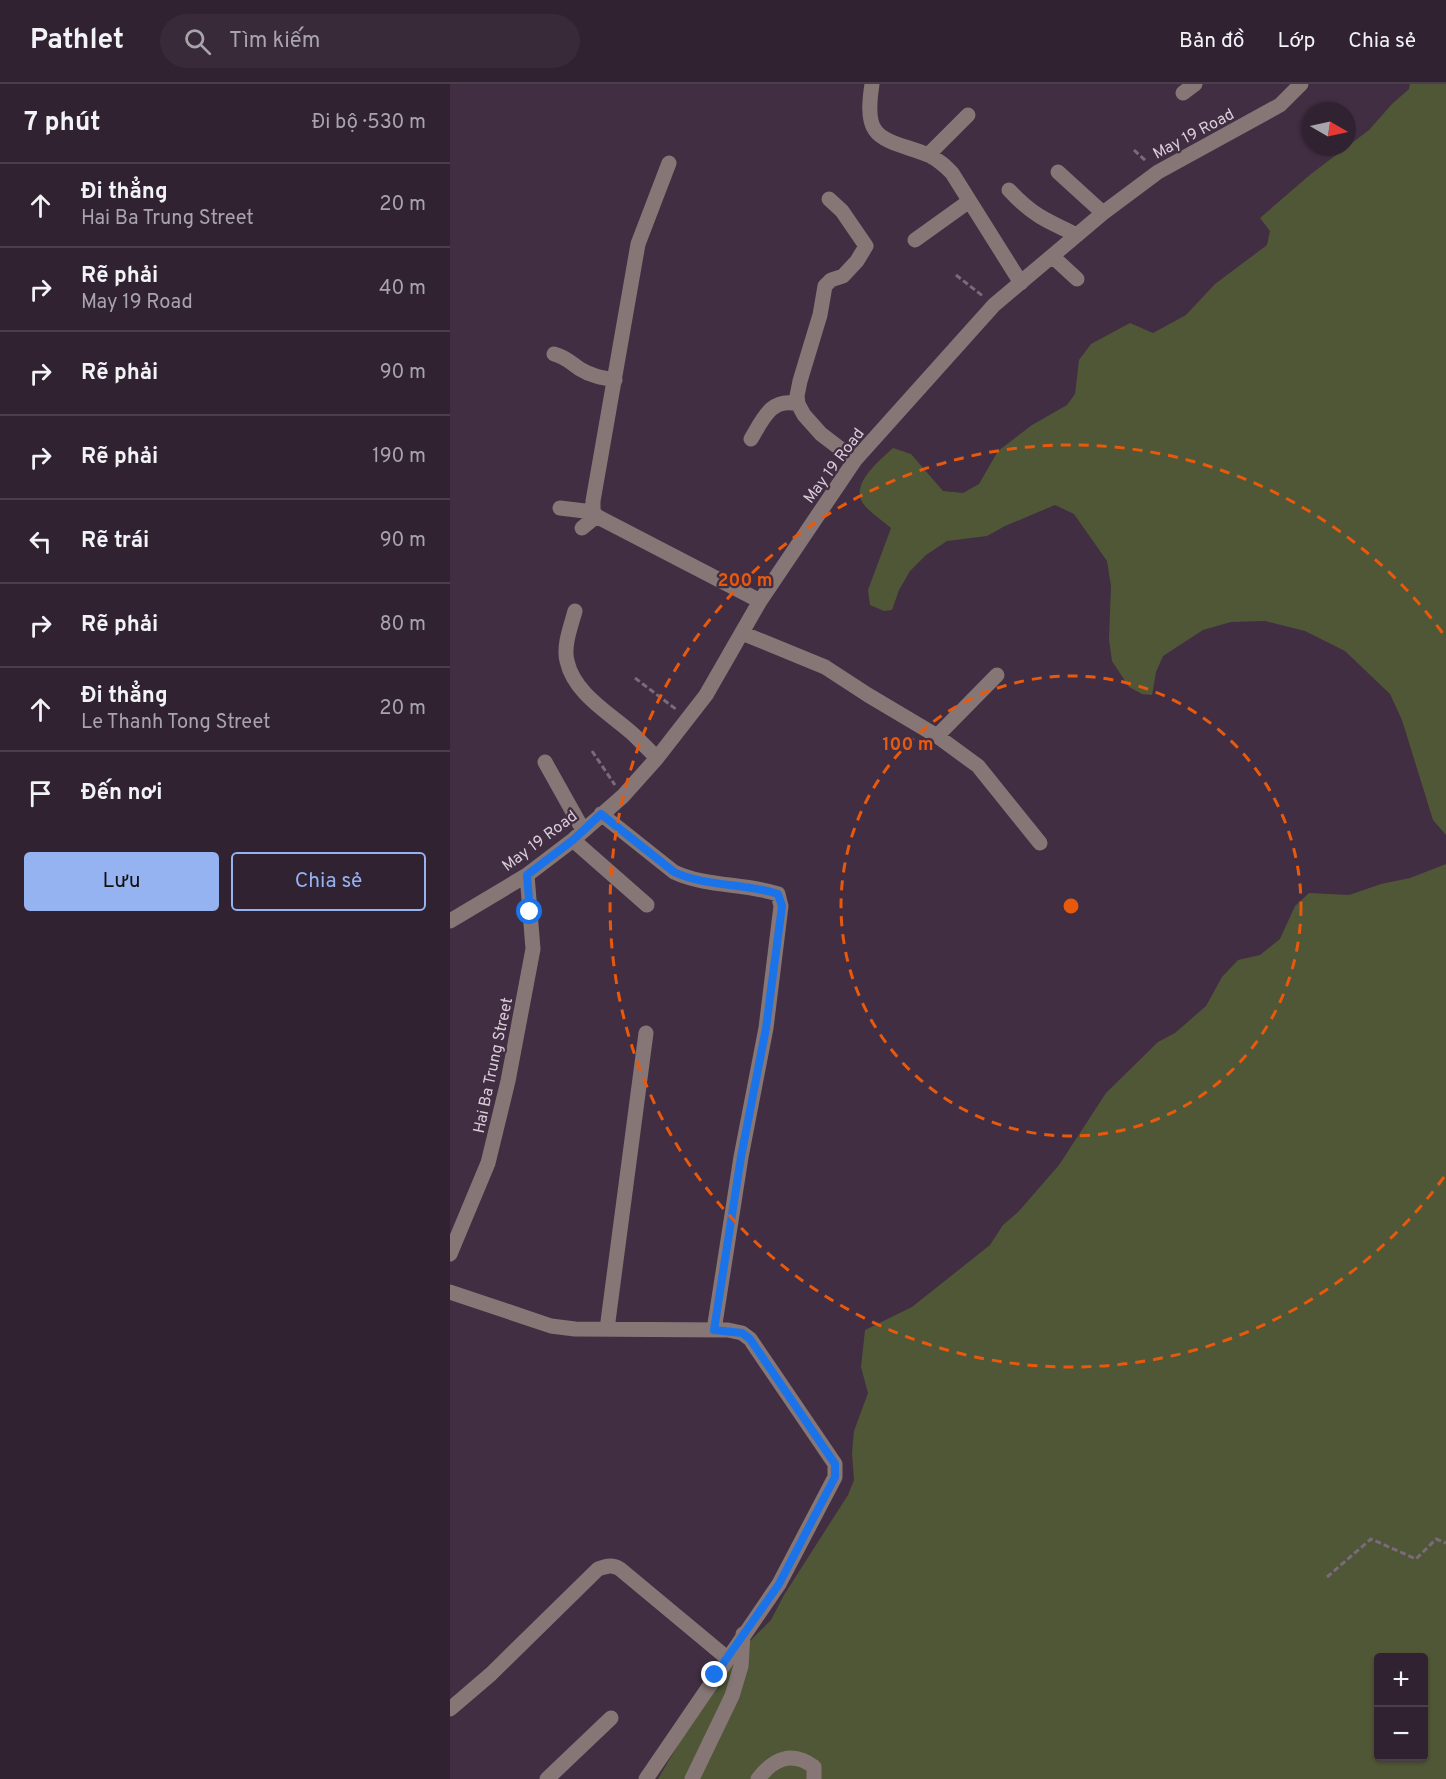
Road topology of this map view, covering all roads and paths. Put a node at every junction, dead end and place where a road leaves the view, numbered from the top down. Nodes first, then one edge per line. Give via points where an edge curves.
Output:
1 (872, 84) edge
2 (1301, 84) edge
3 (968, 115) dead end
4 (928, 155) junction
5 (669, 163) dead end
6 (1058, 172) dead end
7 (1009, 190) dead end
8 (829, 199) dead end
9 (968, 202) junction
10 (1103, 213) junction
11 (1077, 235) junction
12 (915, 240) dead end
13 (1052, 256) junction
14 (956, 275) dead end
15 (1077, 279) dead end
16 (1021, 283) junction
17 (994, 305) junction
18 (554, 354) dead end
19 (615, 380) junction
20 (798, 404) junction
21 (751, 439) dead end
22 (855, 460) junction
23 (560, 508) dead end
24 (596, 514) junction
25 (582, 528) dead end
26 (760, 601) junction
27 (575, 611) dead end
28 (742, 633) junction
29 (996, 675) dead end
30 (635, 678) dead end
31 (688, 719) junction
32 (937, 736) junction
33 (592, 751) dead end
34 (657, 758) junction
35 (545, 762) dead end
36 (623, 796) junction
37 (601, 814) junction
38 (578, 835) junction
39 (1040, 843) dead end
40 (527, 875) junction
41 (647, 905) dead end
42 (450, 921) edge
43 (646, 1033) dead end
44 (450, 1254) edge
45 (450, 1292) edge
46 (607, 1329) junction
47 (714, 1330) junction
48 (1446, 1543) edge
49 (1327, 1577) dead end
50 (743, 1634) junction
51 (727, 1658) junction
52 (450, 1709) edge
53 (611, 1718) dead end
54 (547, 1779) edge
55 (646, 1779) edge
56 (692, 1779) edge
57 (758, 1779) edge
58 (814, 1779) edge

1 - 4 street via 873,129 882,138
2 - 10 street, May 19 Road via 1280,105 1158,171
3 - 4 street
4 - 9 street via 951,173
5 - 19 street via 638,244
6 - 10 street
7 - 11 street via 1046,221
8 - 20 street via 866,246 843,276 825,286 800,381
9 - 12 street
9 - 16 street
10 - 11 street, May 19 Road
11 - 13 street, May 19 Road
13 - 15 street
13 - 16 street, May 19 Road
14 - 17 path
16 - 17 street, May 19 Road
17 - 22 street, May 19 Road
18 - 19 street via 590,374
19 - 24 street via 593,501
20 - 21 street via 771,407
20 - 22 street via 821,434
22 - 26 street, May 19 Road
23 - 24 street
24 - 25 street
24 - 26 street
26 - 28 street, May 19 Road
27 - 34 street via 566,660 575,678 593,701
28 - 31 street, May 19 Road
28 - 32 street via 825,668
29 - 32 street
30 - 31 path
31 - 34 street, May 19 Road
32 - 39 street via 978,766
33 - 36 path
34 - 36 street, May 19 Road
35 - 38 street
36 - 37 street, May 19 Road
37 - 38 street, May 19 Road
37 - 47 street via 674,872 778,894 782,906 766,1028
38 - 40 street, May 19 Road
38 - 41 street
40 - 42 street, May 19 Road
40 - 44 street, Hai Ba Trung Street via 534,949 508,1081 489,1163
43 - 46 street
45 - 46 street via 551,1326
46 - 47 street
47 - 50 street via 742,1333 750,1339 835,1464 836,1472 785,1573
48 - 49 path via 1436,1539 1416,1559 1371,1539
50 - 51 street
50 - 56 street via 741,1666 732,1696
51 - 52 street via 620,1569 607,1566 598,1569
51 - 55 street
53 - 54 street
57 - 58 street via 777,1760 792,1758 814,1767

